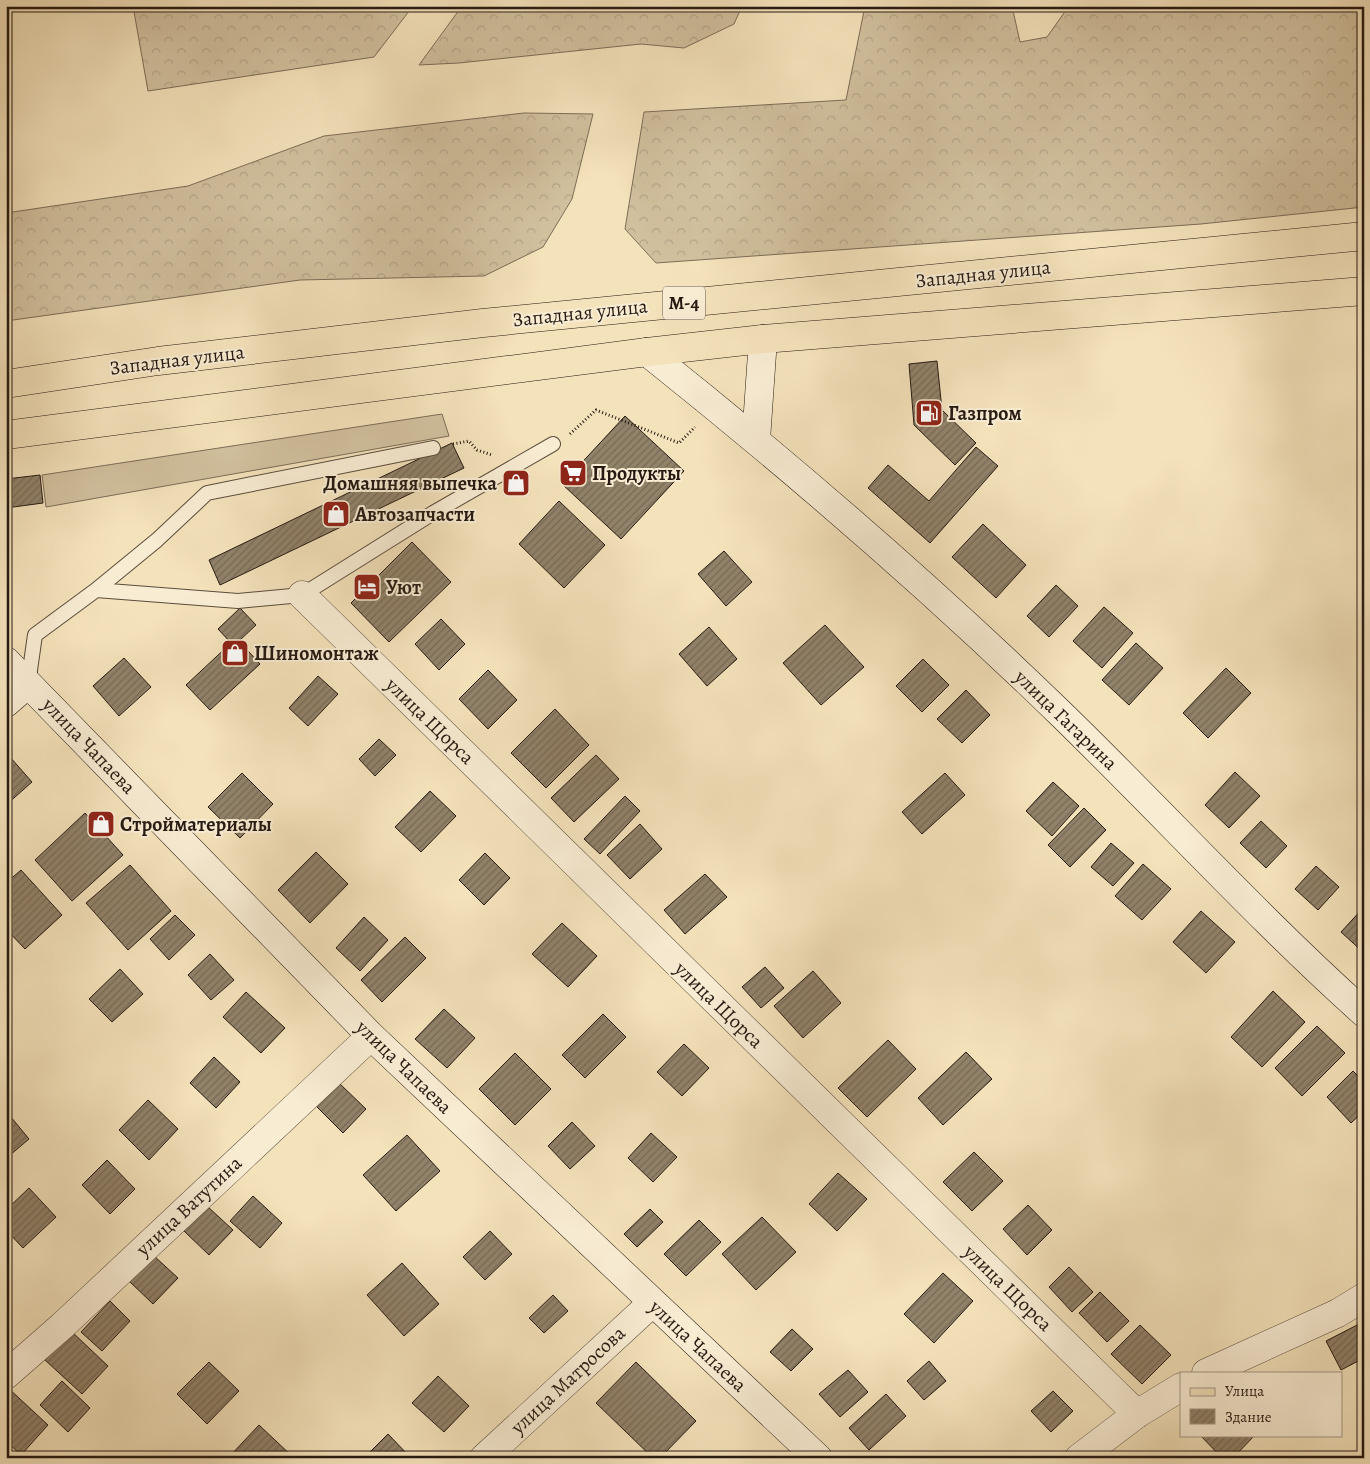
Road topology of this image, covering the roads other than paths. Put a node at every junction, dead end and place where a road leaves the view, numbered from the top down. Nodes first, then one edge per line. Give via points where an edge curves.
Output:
1 (1364, 236) edge
2 (1364, 291) edge
3 (764, 339) junction
4 (647, 352) junction
5 (6, 384) edge
6 (6, 435) edge
7 (756, 440) junction
8 (554, 444) road end
9 (433, 448) road end
10 (96, 590) junction
11 (302, 595) junction
12 (6, 661) edge
13 (28, 684) junction
14 (6, 703) edge
15 (1364, 1013) edge
16 (371, 1036) junction
17 (1364, 1297) edge
18 (652, 1303) junction
19 (1208, 1372) edge
20 (6, 1375) edge
21 (1180, 1388) edge
22 (1136, 1414) junction
23 (484, 1458) edge
24 (818, 1458) edge
25 (1079, 1458) edge

1 - 5 main road, Западная улица / М-4 via 483,323 158,361
2 - 3 main road, М-4
3 - 4 main road, М-4
3 - 7 street
4 - 6 main road, М-4
4 - 7 street, улица Гагарина
7 - 15 street, улица Гагарина via 950,610 1046,700
8 - 11 lane
9 - 10 lane via 207,492 157,540
10 - 11 lane via 238,601
10 - 13 lane via 36,636
11 - 22 street, улица Щорса
12 - 13 street, улица Чапаева
13 - 14 street
13 - 16 street, улица Чапаева
16 - 18 street, улица Чапаева
16 - 20 street, улица Ватутина
17 - 19 street
18 - 23 street, улица Матросова
18 - 24 street, улица Чапаева
21 - 22 street
22 - 25 street

